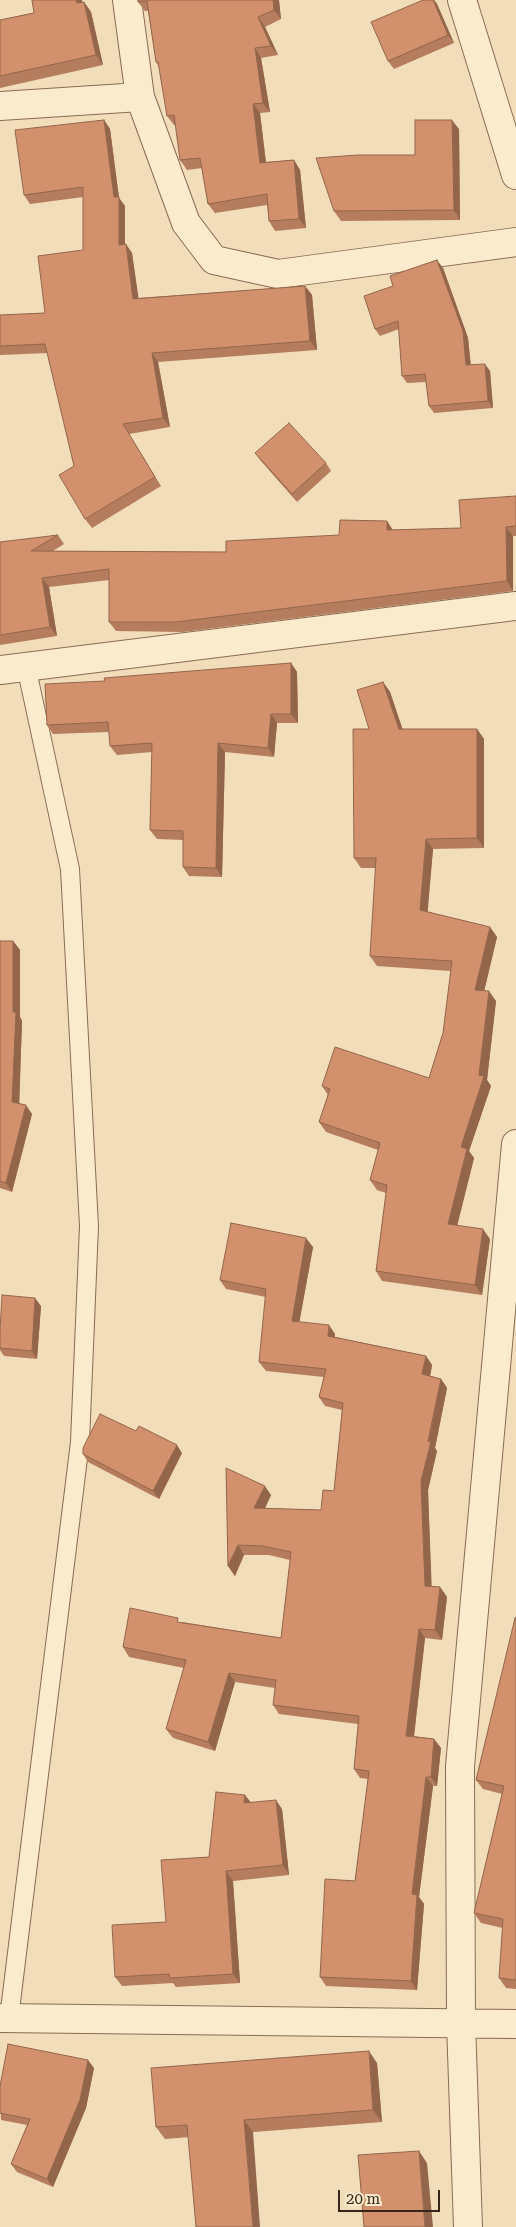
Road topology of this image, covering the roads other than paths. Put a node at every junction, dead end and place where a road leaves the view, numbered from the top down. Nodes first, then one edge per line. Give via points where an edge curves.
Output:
1 (127, 0) edge
2 (462, 0) edge
3 (140, 97) junction
4 (0, 106) edge
5 (516, 175) edge
6 (516, 242) edge
7 (516, 606) edge
8 (13, 668) edge
9 (516, 1144) edge
10 (5, 2018) edge
11 (461, 2023) junction
12 (516, 2024) edge
13 (468, 2227) edge

1 - 3 street
2 - 5 street
3 - 4 street
3 - 6 street via 186,223 214,260 278,274
7 - 8 street
8 - 10 lane via 70,869 89,1226 80,1442
9 - 11 street via 460,1766
10 - 11 street
11 - 12 street
11 - 13 street

